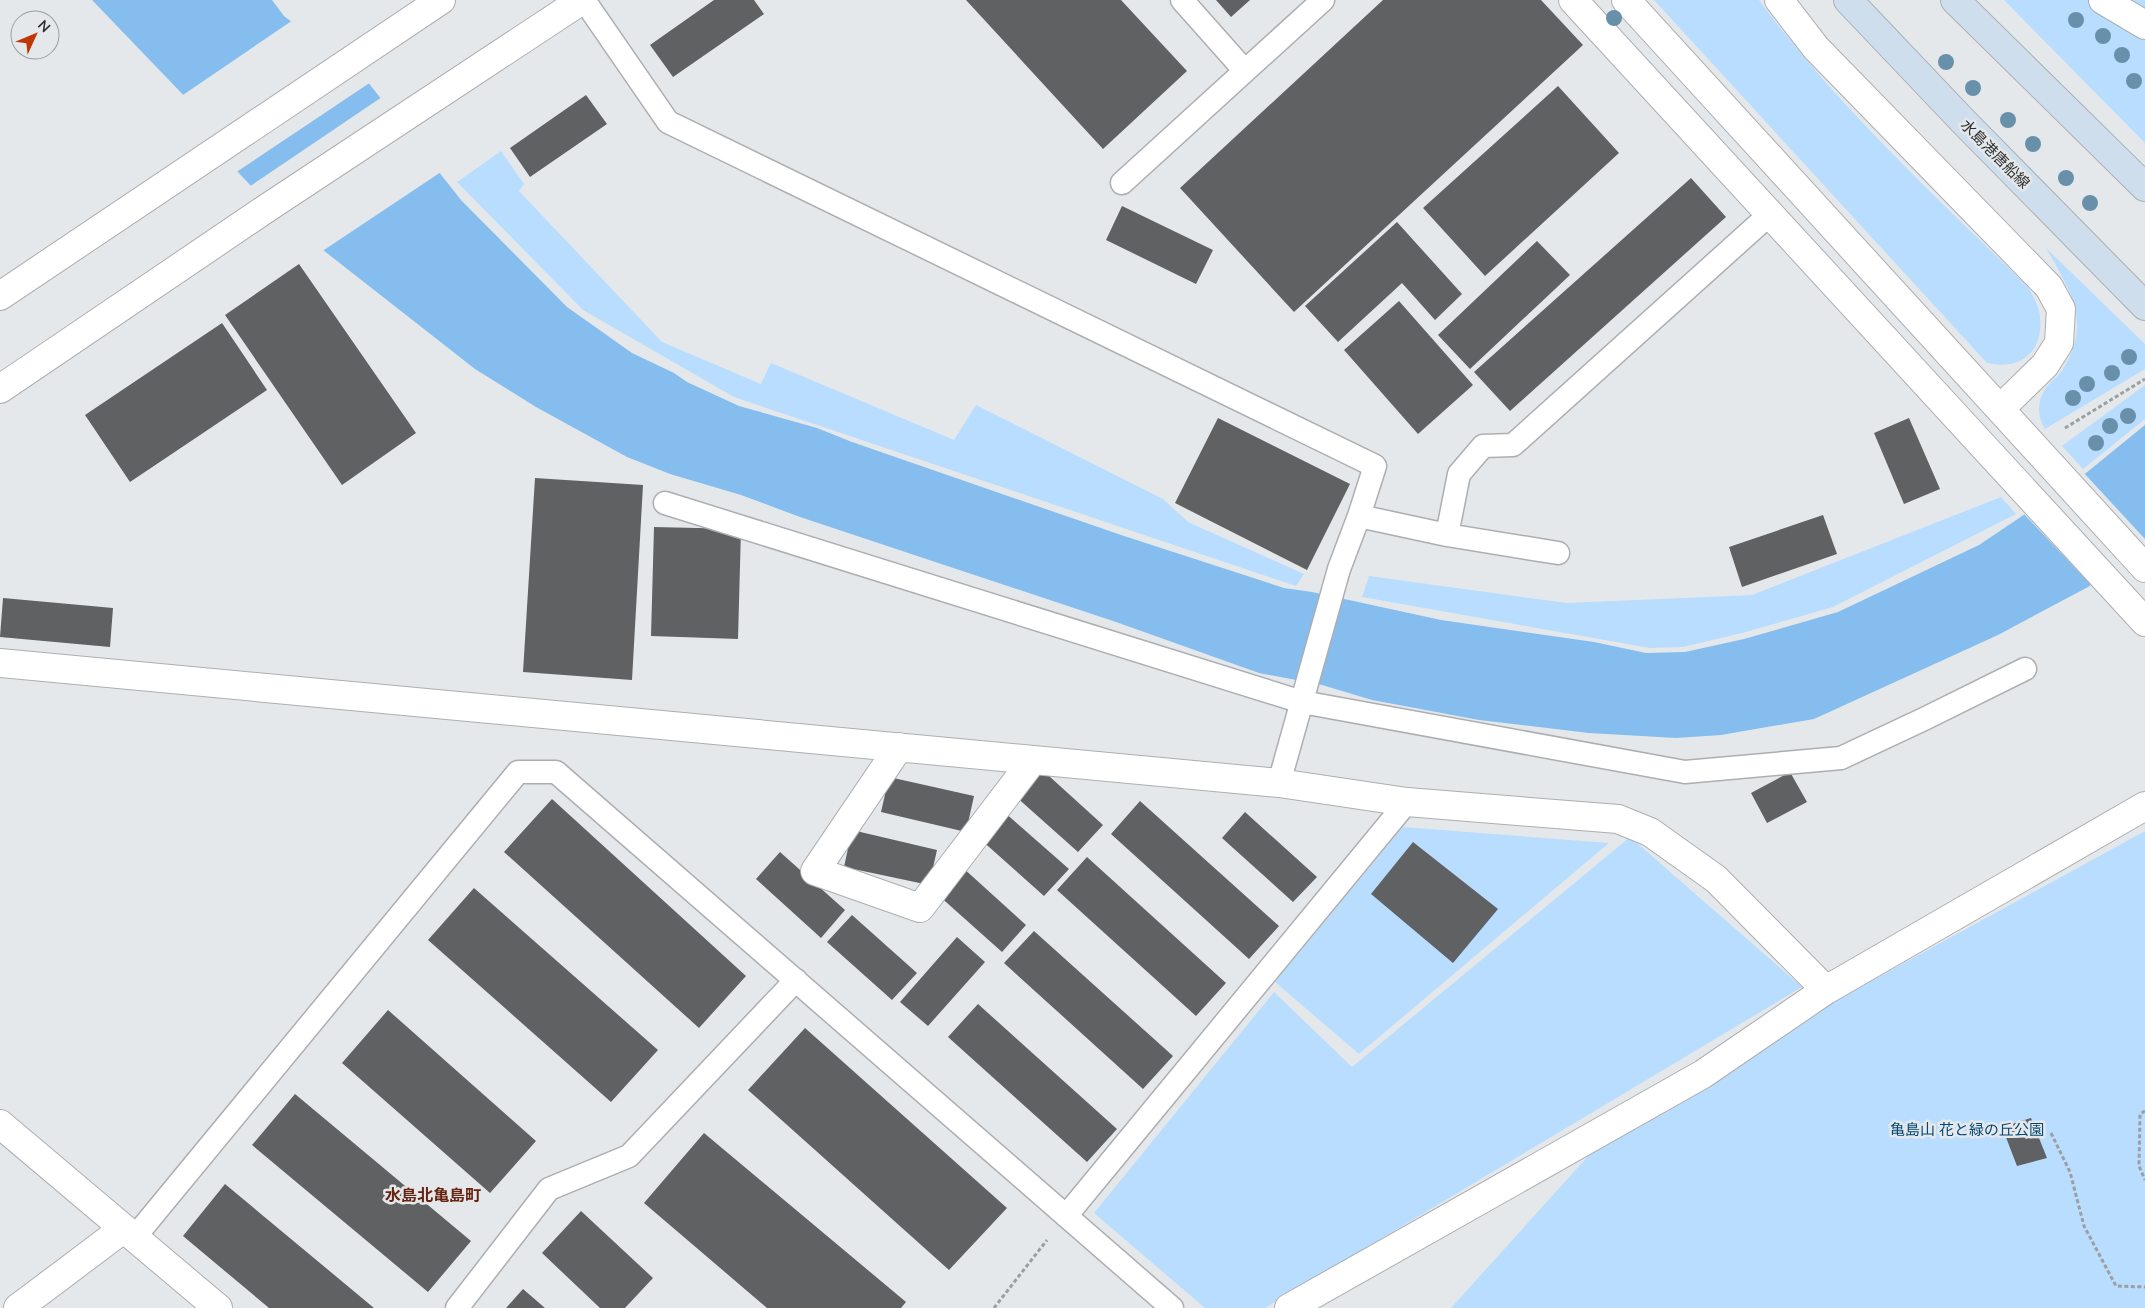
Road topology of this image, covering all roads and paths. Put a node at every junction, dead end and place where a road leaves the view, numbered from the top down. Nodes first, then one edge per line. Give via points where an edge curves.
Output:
1 (441, 0) edge
2 (583, 0) edge
3 (1182, 0) edge
4 (1323, 0) edge
5 (1573, 0) edge
6 (1626, 0) edge
7 (1779, 0) edge
8 (1848, 0) edge
9 (2103, 0) edge
10 (1963, 5) edge
11 (2145, 25) edge
12 (1245, 71) junction
13 (1122, 184) dead end
14 (2145, 187) edge
15 (1770, 214) junction
16 (0, 296) edge
17 (2145, 306) edge
18 (2145, 378) edge
19 (0, 390) edge
20 (2000, 409) junction
21 (2061, 430) dead end
22 (665, 503) dead end
23 (1359, 516) junction
24 (1447, 535) junction
25 (1558, 553) dead end
26 (2145, 568) edge
27 (2145, 622) edge
28 (0, 664) edge
29 (2025, 669) dead end
30 (1303, 698) junction
31 (899, 747) junction
32 (1033, 760) junction
33 (1279, 783) junction
34 (1407, 802) junction
35 (2145, 806) edge
36 (796, 980) junction
37 (1826, 990) junction
38 (2145, 1111) edge
39 (0, 1124) edge
40 (2051, 1133) dead end
41 (2145, 1180) edge
42 (1066, 1216) junction
43 (129, 1234) junction
44 (2145, 1287) edge
45 (18, 1308) edge
46 (218, 1308) edge
47 (457, 1308) edge
48 (994, 1308) edge
49 (1172, 1308) edge
50 (1289, 1308) edge

1 - 16 street
2 - 19 street via 267,208
2 - 23 lane via 668,122 1375,466
3 - 12 lane
4 - 12 lane
5 - 15 street
6 - 20 street
7 - 20 street via 1816,48 2049,287 2061,309 2059,343 2045,365
8 - 17 main road, 水島港唐船線
9 - 11 street
10 - 14 main road
12 - 13 lane
15 - 24 lane via 1513,445 1483,446 1459,474
15 - 27 street
18 - 21 path
20 - 26 street
22 - 30 lane
23 - 24 lane
23 - 30 lane via 1339,569
24 - 25 lane
28 - 31 street
29 - 30 lane via 1841,758 1685,772
30 - 33 lane
31 - 32 street
31 - 32 street via 815,871 920,908
32 - 33 street
33 - 34 street
34 - 37 street via 1618,819 1650,832 1716,880
34 - 42 lane
35 - 37 street
36 - 42 lane
36 - 43 lane via 556,772 518,772
36 - 47 lane via 629,1156 549,1189
37 - 50 street via 1703,1074
38 - 41 path via 2140,1114 2139,1166
39 - 43 street
40 - 44 path via 2070,1172 2084,1226 2116,1286
42 - 48 path
42 - 49 lane
43 - 45 street
43 - 46 street

